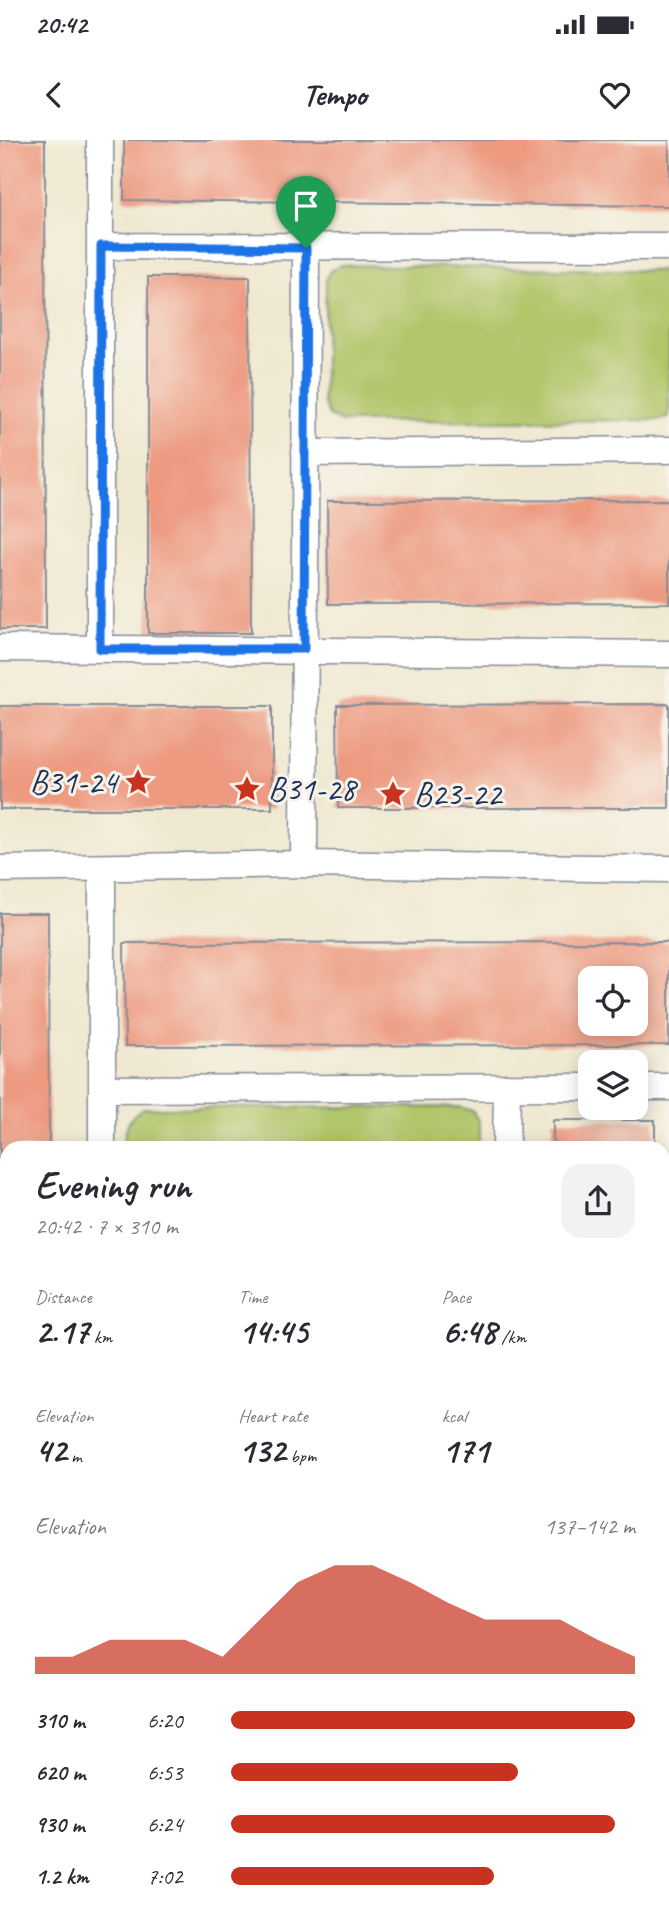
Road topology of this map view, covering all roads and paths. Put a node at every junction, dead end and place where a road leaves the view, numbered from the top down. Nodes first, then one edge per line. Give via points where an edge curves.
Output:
1 (100, 140) edge
2 (101, 246) junction
3 (669, 247) edge
4 (306, 248) junction
5 (669, 450) edge
6 (304, 453) junction
7 (0, 648) edge
8 (100, 649) junction
9 (304, 649) junction
10 (669, 654) edge
11 (304, 864) junction
12 (102, 868) junction
13 (0, 869) edge
14 (669, 869) edge
15 (507, 1087) junction
16 (578, 1087) edge
17 (648, 1087) edge
18 (669, 1087) edge
19 (102, 1089) junction
20 (102, 1141) edge
21 (506, 1141) edge

1 - 2 street
2 - 4 street
2 - 8 street
3 - 4 street
4 - 6 street
5 - 6 street
6 - 9 street
7 - 8 street
8 - 9 street
9 - 10 street
9 - 11 street
11 - 12 street
11 - 14 street
12 - 13 street
12 - 19 street
15 - 16 street
15 - 19 street
15 - 21 street
17 - 18 street
19 - 20 street

